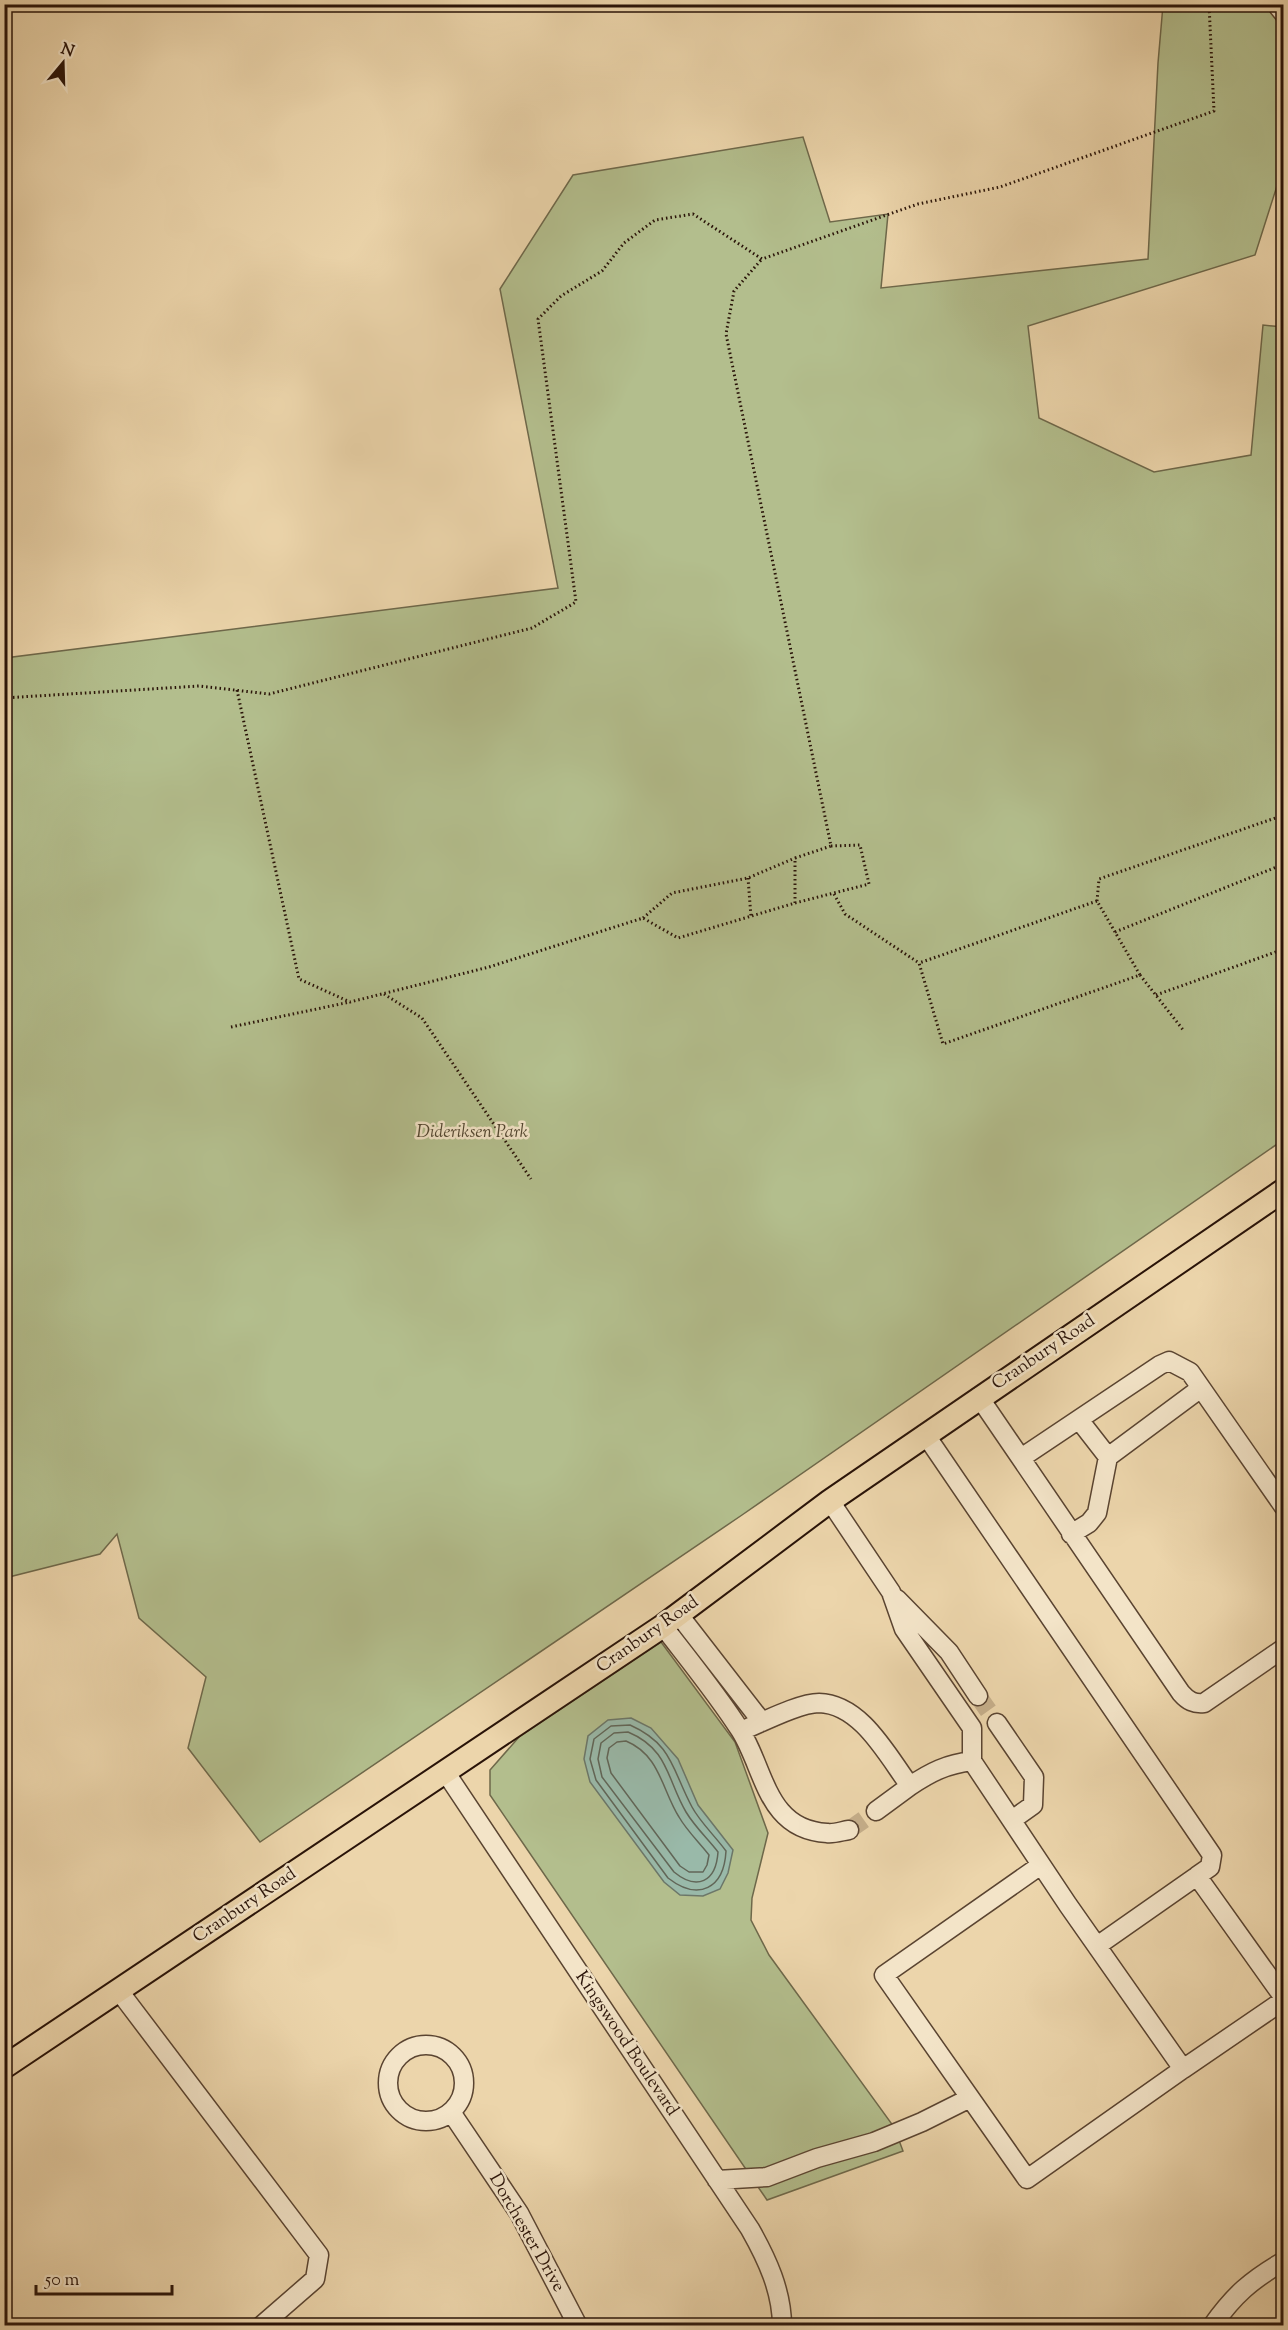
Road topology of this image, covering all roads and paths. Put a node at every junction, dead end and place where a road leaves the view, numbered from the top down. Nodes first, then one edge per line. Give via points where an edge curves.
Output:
1 (1209, 4) edge
2 (1276, 4) edge
3 (1284, 14) edge
4 (762, 259) junction
5 (237, 690) junction
6 (4, 698) edge
7 (1284, 815) edge
8 (831, 846) junction
9 (795, 858) junction
10 (1284, 864) edge
11 (748, 878) junction
12 (834, 894) junction
13 (1097, 901) junction
14 (795, 903) junction
15 (751, 917) junction
16 (643, 918) junction
17 (1115, 932) junction
18 (1284, 949) edge
19 (919, 963) junction
20 (1140, 975) junction
21 (384, 994) junction
22 (1156, 995) junction
23 (350, 1002) junction
24 (231, 1027) dead end
25 (1184, 1031) dead end
26 (531, 1179) dead end
27 (1284, 1190) edge
28 (1201, 1389) junction
29 (979, 1397) junction
30 (1080, 1421) junction
31 (926, 1434) junction
32 (1108, 1456) junction
33 (1021, 1458) junction
34 (830, 1501) junction
35 (1284, 1507) edge
36 (1071, 1534) junction
37 (891, 1592) junction
38 (671, 1621) junction
39 (1284, 1648) edge
40 (978, 1696) tunnel mouth
41 (762, 1722) junction
42 (997, 1723) tunnel mouth
43 (741, 1731) junction
44 (972, 1761) junction
45 (446, 1773) junction
46 (910, 1786) junction
47 (876, 1811) tunnel mouth
48 (1012, 1820) junction
49 (849, 1830) tunnel mouth
50 (1041, 1865) junction
51 (1197, 1876) junction
52 (1097, 1946) junction
53 (119, 1991) junction
54 (1284, 1999) edge
55 (4, 2067) edge
56 (1183, 2069) junction
57 (970, 2098) junction
58 (451, 2112) junction
59 (717, 2180) junction
60 (1284, 2261) edge
61 (261, 2325) edge
62 (578, 2325) edge
63 (782, 2325) edge
64 (1212, 2325) edge

1 - 4 path via 1214,111 1000,186 918,204
2 - 3 street
4 - 5 path via 693,214 655,220 624,243 602,271 561,296 538,319 576,602 532,628 269,694
4 - 8 path via 734,291 726,334
5 - 6 path via 199,686
5 - 23 path via 299,979
7 - 13 path via 1099,879
8 - 9 path
8 - 12 path via 860,845 869,884
9 - 11 path
9 - 14 path
10 - 17 path
11 - 15 path
11 - 16 path via 672,893
12 - 14 path
12 - 19 path via 845,914
13 - 17 path
13 - 19 path
14 - 15 path
15 - 16 path via 678,938
16 - 21 path via 489,967
17 - 20 path
18 - 22 path
19 - 20 path via 943,1044
20 - 22 path
21 - 23 path
21 - 26 path via 422,1018
22 - 25 path
23 - 24 path
27 - 29 main road, Cranbury Road
28 - 30 street via 1190,1372 1169,1361
28 - 32 street
28 - 35 street
29 - 31 main road, Cranbury Road
29 - 33 street
30 - 32 street
30 - 33 street
31 - 34 main road, Cranbury Road
31 - 51 street via 1212,1855 1210,1867
32 - 36 street via 1097,1513
33 - 36 street
34 - 37 street
34 - 38 main road, Cranbury Road
36 - 39 street via 1188,1700 1204,1703
37 - 40 street via 949,1652
37 - 44 street via 904,1629 972,1728
38 - 41 street
38 - 43 street
38 - 45 main road, Cranbury Road
41 - 43 street
41 - 46 street via 818,1703 843,1707 860,1720
42 - 48 street via 1034,1777 1033,1805
43 - 49 street via 772,1802 787,1817 804,1828 827,1834
44 - 46 street via 951,1763 931,1771
44 - 48 street
45 - 53 main road, Cranbury Road
45 - 59 street, Kingswood Boulevard
46 - 47 street
48 - 50 street
50 - 52 street
50 - 57 street via 884,1975
51 - 52 street
51 - 54 street
52 - 56 street
53 - 55 main road, Cranbury Road
53 - 61 street via 319,2255 315,2279
54 - 56 street
56 - 57 street via 1027,2179
57 - 59 street via 874,2142 767,2177
58 - 58 street via 465,2083 458,2061 439,2046 427,2044 404,2051 389,2076 389,2094 395,2105 403,2114 426,2121
58 - 62 street, Dorchester Drive via 519,2213
59 - 63 street, Kingswood Boulevard via 764,2253 774,2279
60 - 64 street via 1253,2279

